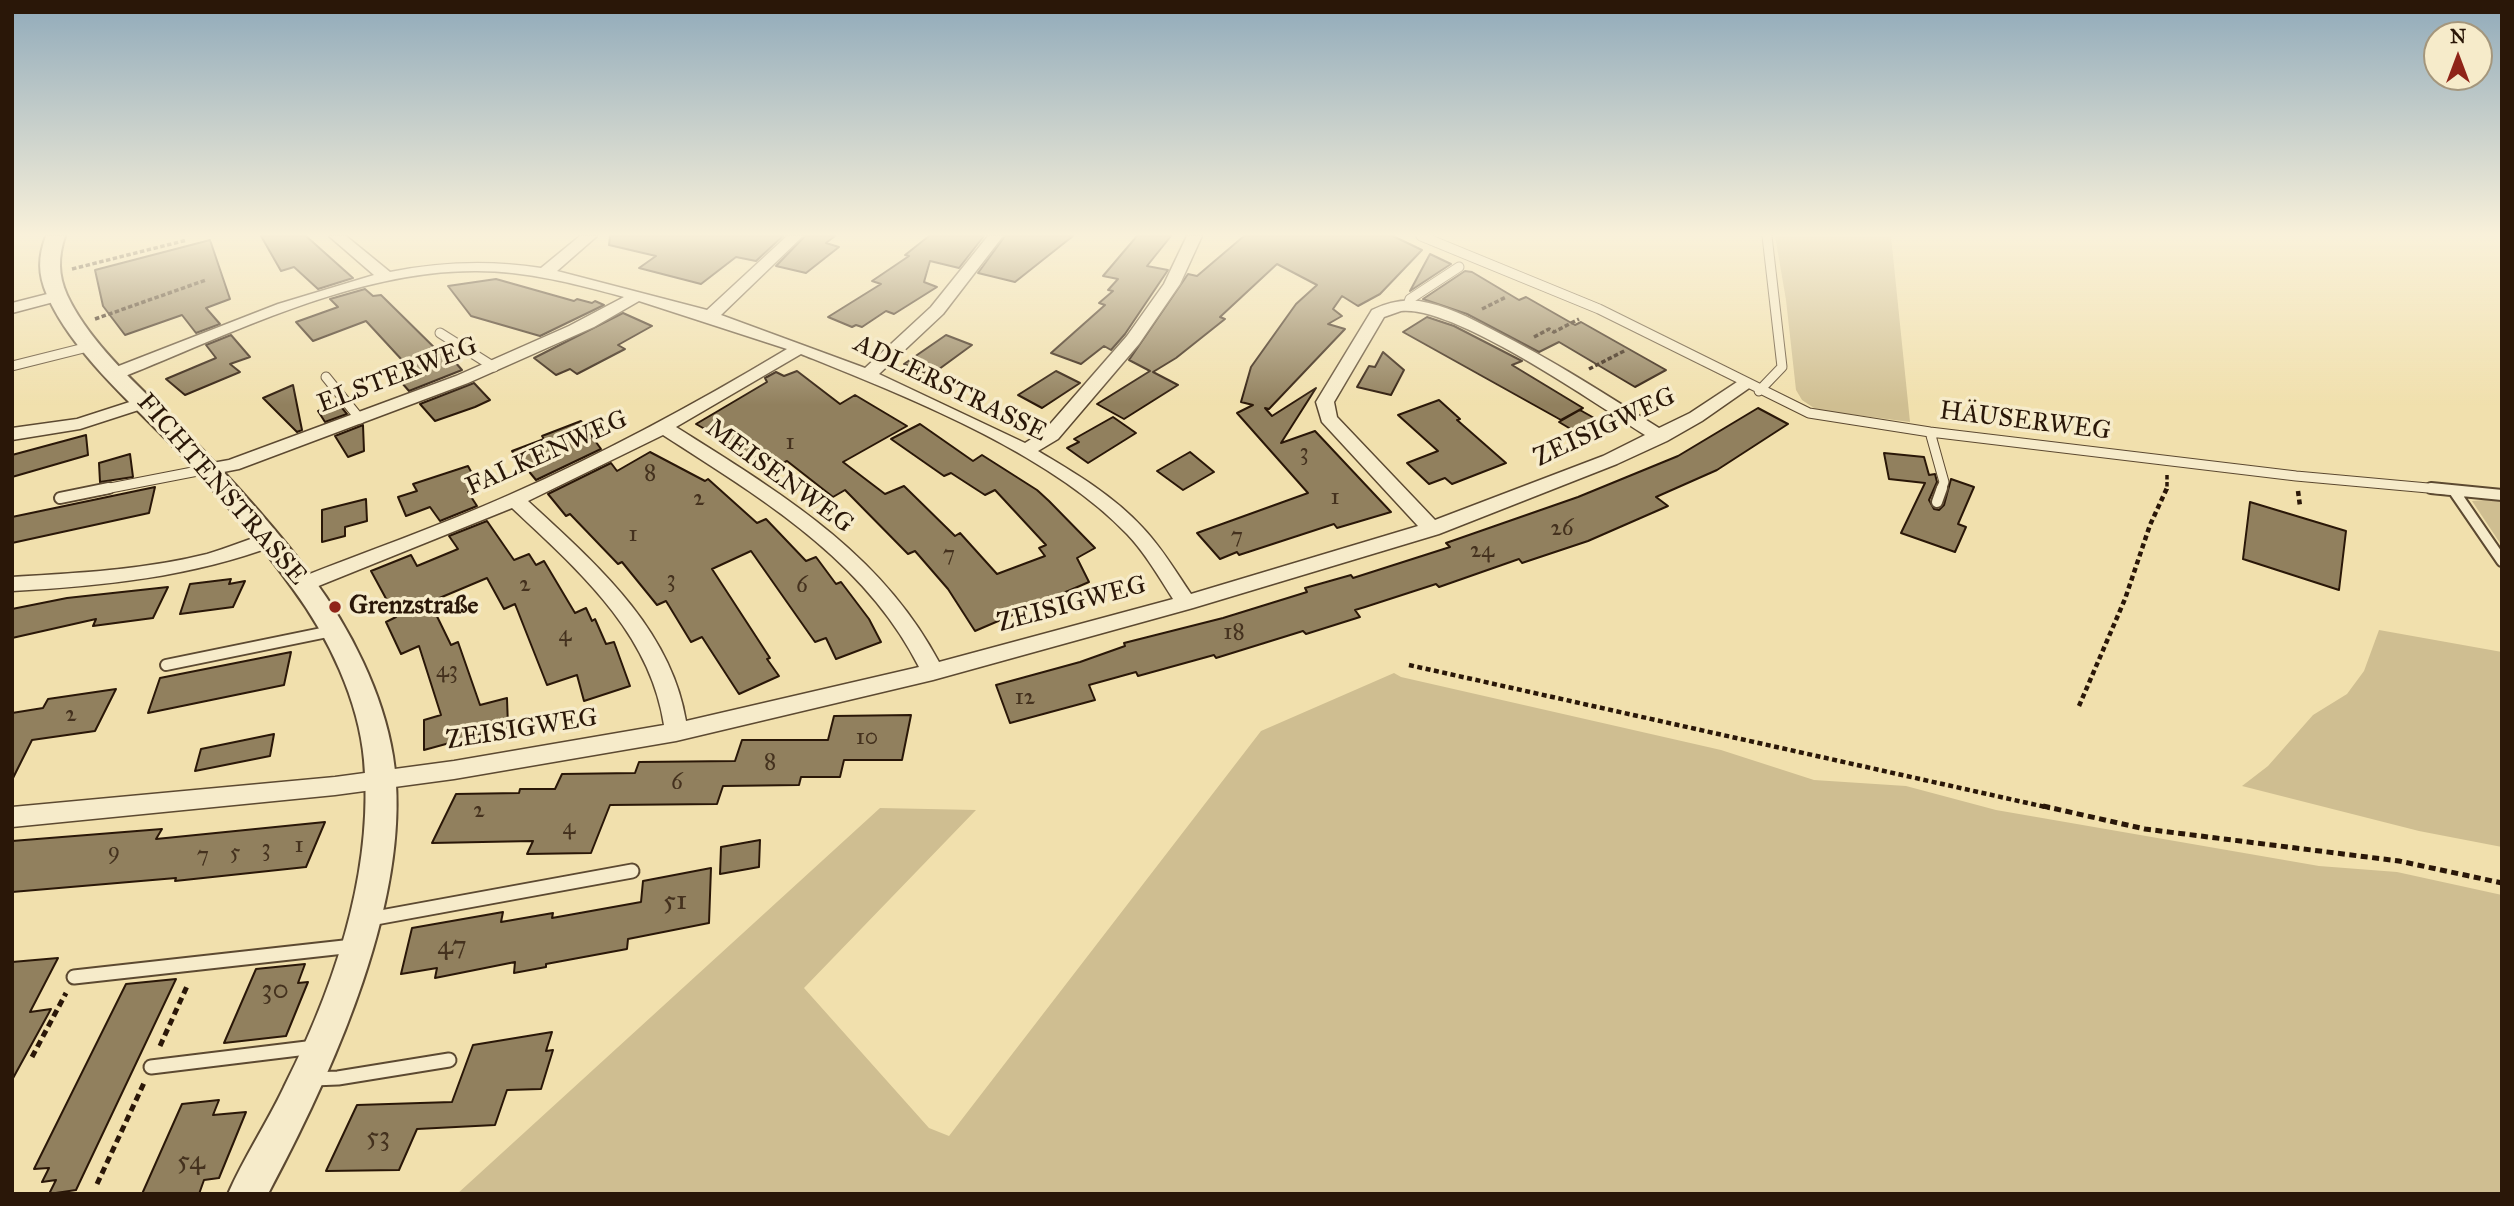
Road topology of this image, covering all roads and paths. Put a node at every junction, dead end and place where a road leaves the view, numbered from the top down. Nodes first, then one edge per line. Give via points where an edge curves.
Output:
1 (42, 292) edge
2 (59, 292) edge
3 (172, 292) edge
4 (338, 292) edge
5 (625, 292) edge
6 (735, 292) edge
7 (952, 292) edge
8 (1166, 292) edge
9 (1420, 292) edge
10 (1558, 292) edge
11 (1774, 292) edge
12 (636, 295) junction
13 (1408, 305) junction
14 (12, 309) edge
15 (1599, 309) junction
16 (710, 315) junction
17 (75, 325) junction
18 (440, 333) dead end
19 (92, 346) junction
20 (800, 348) junction
21 (1514, 348) junction
22 (1626, 350) dead end
23 (12, 366) edge
24 (494, 367) junction
25 (117, 373) junction
26 (867, 375) junction
27 (326, 377) dead end
28 (1570, 379) junction
29 (1753, 388) junction
30 (145, 402) junction
31 (360, 419) junction
32 (665, 428) junction
33 (1930, 432) junction
34 (12, 433) edge
35 (1660, 437) junction
36 (1024, 450) junction
37 (2167, 460) junction
38 (208, 469) junction
39 (2454, 491) junction
40 (2502, 495) edge
41 (60, 498) dead end
42 (515, 500) junction
43 (1937, 502) dead end
44 (1432, 529) junction
45 (269, 540) junction
46 (2502, 561) edge
47 (304, 583) junction
48 (12, 584) edge
49 (1186, 603) junction
50 (332, 631) junction
51 (166, 665) dead end
52 (1409, 665) dead end
53 (933, 672) junction
54 (2078, 706) dead end
55 (676, 732) junction
56 (381, 780) junction
57 (12, 817) edge
58 (632, 871) dead end
59 (2502, 883) edge
60 (360, 933) junction
61 (74, 977) dead end
62 (189, 982) dead end
63 (62, 1000) dead end
64 (162, 1043) dead end
65 (321, 1046) junction
66 (32, 1058) dead end
67 (449, 1060) dead end
68 (151, 1067) joint
69 (306, 1079) junction
70 (97, 1184) dead end
71 (247, 1194) edge

1 - 14 street
2 - 17 street, FICHTENSTRASSE
3 - 17 path
4 - 25 street, ADLERSTRASSE
5 - 12 street, ADLERSTRASSE
6 - 16 street
7 - 26 street
8 - 36 street via 1133,340 1051,435
9 - 13 lane
10 - 15 lane, HÄUSERWEG
11 - 29 lane via 1783,367
12 - 16 street, ADLERSTRASSE
12 - 24 street, ELSTERWEG via 597,319
13 - 21 street via 1458,320
13 - 44 street via 1378,314 1325,402 1325,410
15 - 21 path
15 - 29 lane, HÄUSERWEG
16 - 20 street, ADLERSTRASSE
17 - 19 street, FICHTENSTRASSE
18 - 24 lane
19 - 23 lane
19 - 25 street, FICHTENSTRASSE
20 - 26 street, ADLERSTRASSE
20 - 32 street, FALKENWEG
21 - 28 street
22 - 28 path
24 - 31 street, ELSTERWEG
25 - 30 street, FICHTENSTRASSE
26 - 36 street, ADLERSTRASSE
27 - 31 lane
28 - 35 street
29 - 33 lane, HÄUSERWEG via 1809,413
29 - 35 street, ZEISIGWEG
30 - 34 street via 80,424
30 - 38 street, FICHTENSTRASSE
31 - 38 street, ELSTERWEG via 232,465
32 - 42 street, FALKENWEG
32 - 53 street, MEISENWEG via 770,496 859,569 913,629
33 - 37 lane, HÄUSERWEG
33 - 43 lane via 1944,482
35 - 44 street, ZEISIGWEG via 1548,486
36 - 49 street, ADLERSTRASSE via 1128,524 1145,541
37 - 39 lane, HÄUSERWEG
37 - 54 path via 2167,492
38 - 41 lane
38 - 45 street, FICHTENSTRASSE
39 - 40 lane, HÄUSERWEG
39 - 46 lane
42 - 47 street, FALKENWEG
42 - 55 street via 614,598 665,678 673,697
44 - 49 street, ZEISIGWEG
45 - 47 street, FICHTENSTRASSE
45 - 48 street via 203,564
47 - 50 street, FICHTENSTRASSE
49 - 53 street, ZEISIGWEG
50 - 51 lane
50 - 56 street, FICHTENSTRASSE via 370,718
52 - 59 path via 2145,829 2399,861
53 - 55 street, ZEISIGWEG
55 - 56 street, ZEISIGWEG
56 - 57 street
56 - 60 street, FICHTENSTRASSE via 378,849
58 - 60 lane
60 - 61 lane
60 - 65 street, FICHTENSTRASSE
62 - 64 path
63 - 66 path
65 - 68 lane
65 - 69 street, FICHTENSTRASSE
67 - 69 lane
68 - 70 path
69 - 71 street, FICHTENSTRASSE

